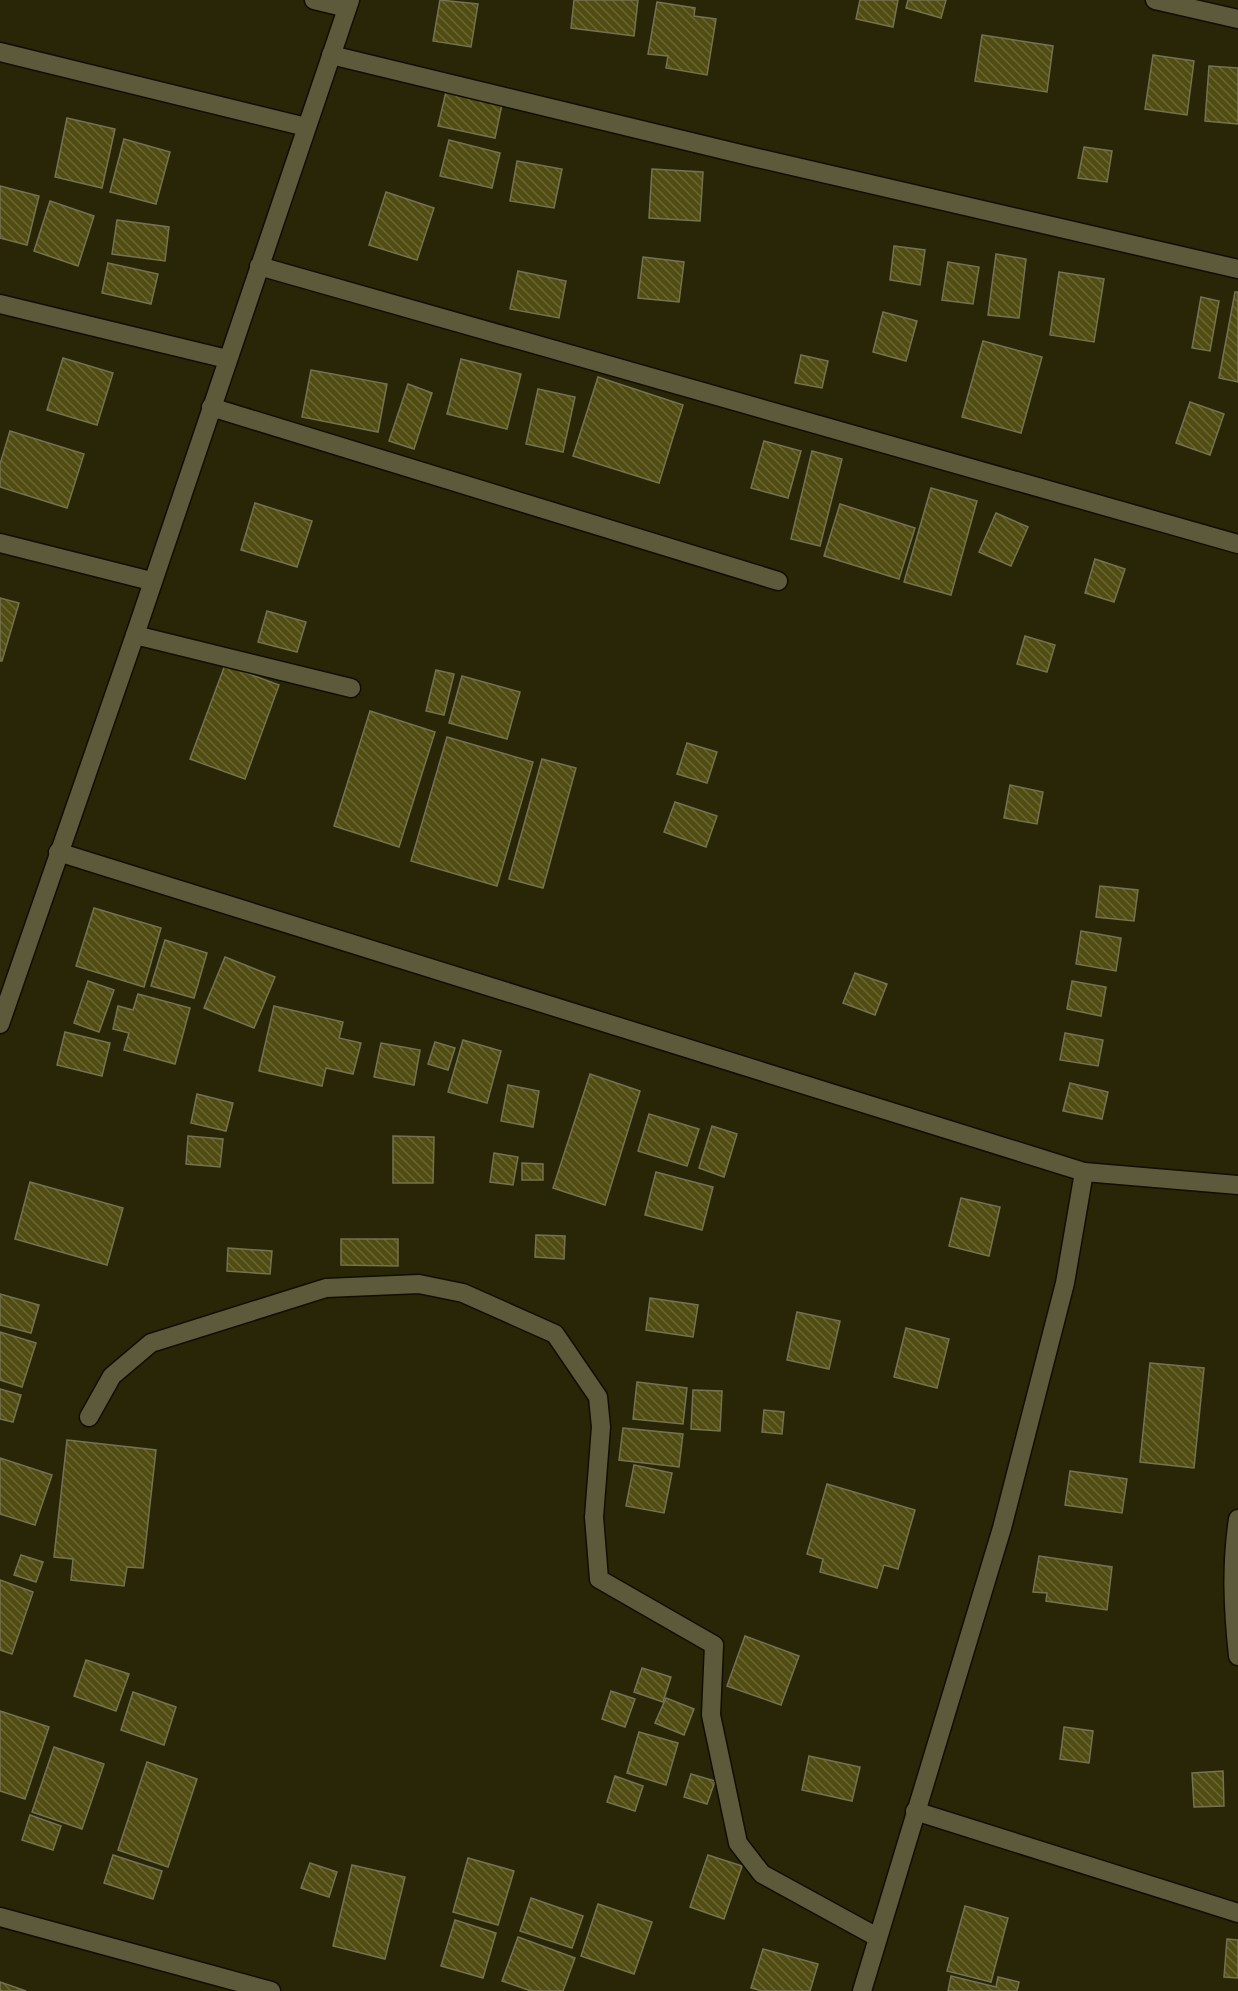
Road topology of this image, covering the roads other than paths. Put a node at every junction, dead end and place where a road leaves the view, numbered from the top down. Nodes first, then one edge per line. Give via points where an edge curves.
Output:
1 (314, 0) edge
2 (1155, 0) edge
3 (348, 4) edge
4 (1238, 19) edge
5 (0, 52) edge
6 (331, 55) junction
7 (306, 127) junction
8 (259, 266) junction
9 (1238, 269) edge
10 (0, 304) edge
11 (227, 359) junction
12 (211, 407) junction
13 (0, 543) edge
14 (1238, 544) edge
15 (151, 581) junction
16 (778, 581) dead end
17 (135, 635) junction
18 (351, 688) dead end
19 (58, 852) junction
20 (0, 1024) edge
21 (1084, 1172) junction
22 (1238, 1185) edge
23 (89, 1417) dead end
24 (1238, 1518) edge
25 (1238, 1656) edge
26 (915, 1811) junction
27 (1238, 1912) edge
28 (0, 1917) edge
29 (877, 1937) junction
30 (271, 1991) edge
31 (862, 1991) edge

1 - 3 street
2 - 4 street
3 - 6 street
5 - 7 street
6 - 7 street
6 - 9 street
7 - 8 street
8 - 11 street
8 - 14 street
10 - 11 street
11 - 12 street
12 - 15 street
12 - 16 street
13 - 15 street
15 - 17 street
17 - 18 street
17 - 19 street
19 - 20 street
19 - 21 street
21 - 22 street
21 - 26 street via 1065,1283 1002,1528
23 - 29 street via 112,1376 151,1343 326,1288 430,1286 463,1293 555,1334 598,1396 601,1427 594,1517 599,1578 714,1645 711,1715 738,1843 762,1874
24 - 25 street via 1232,1601
26 - 27 street
26 - 29 street
28 - 30 street
29 - 31 street

